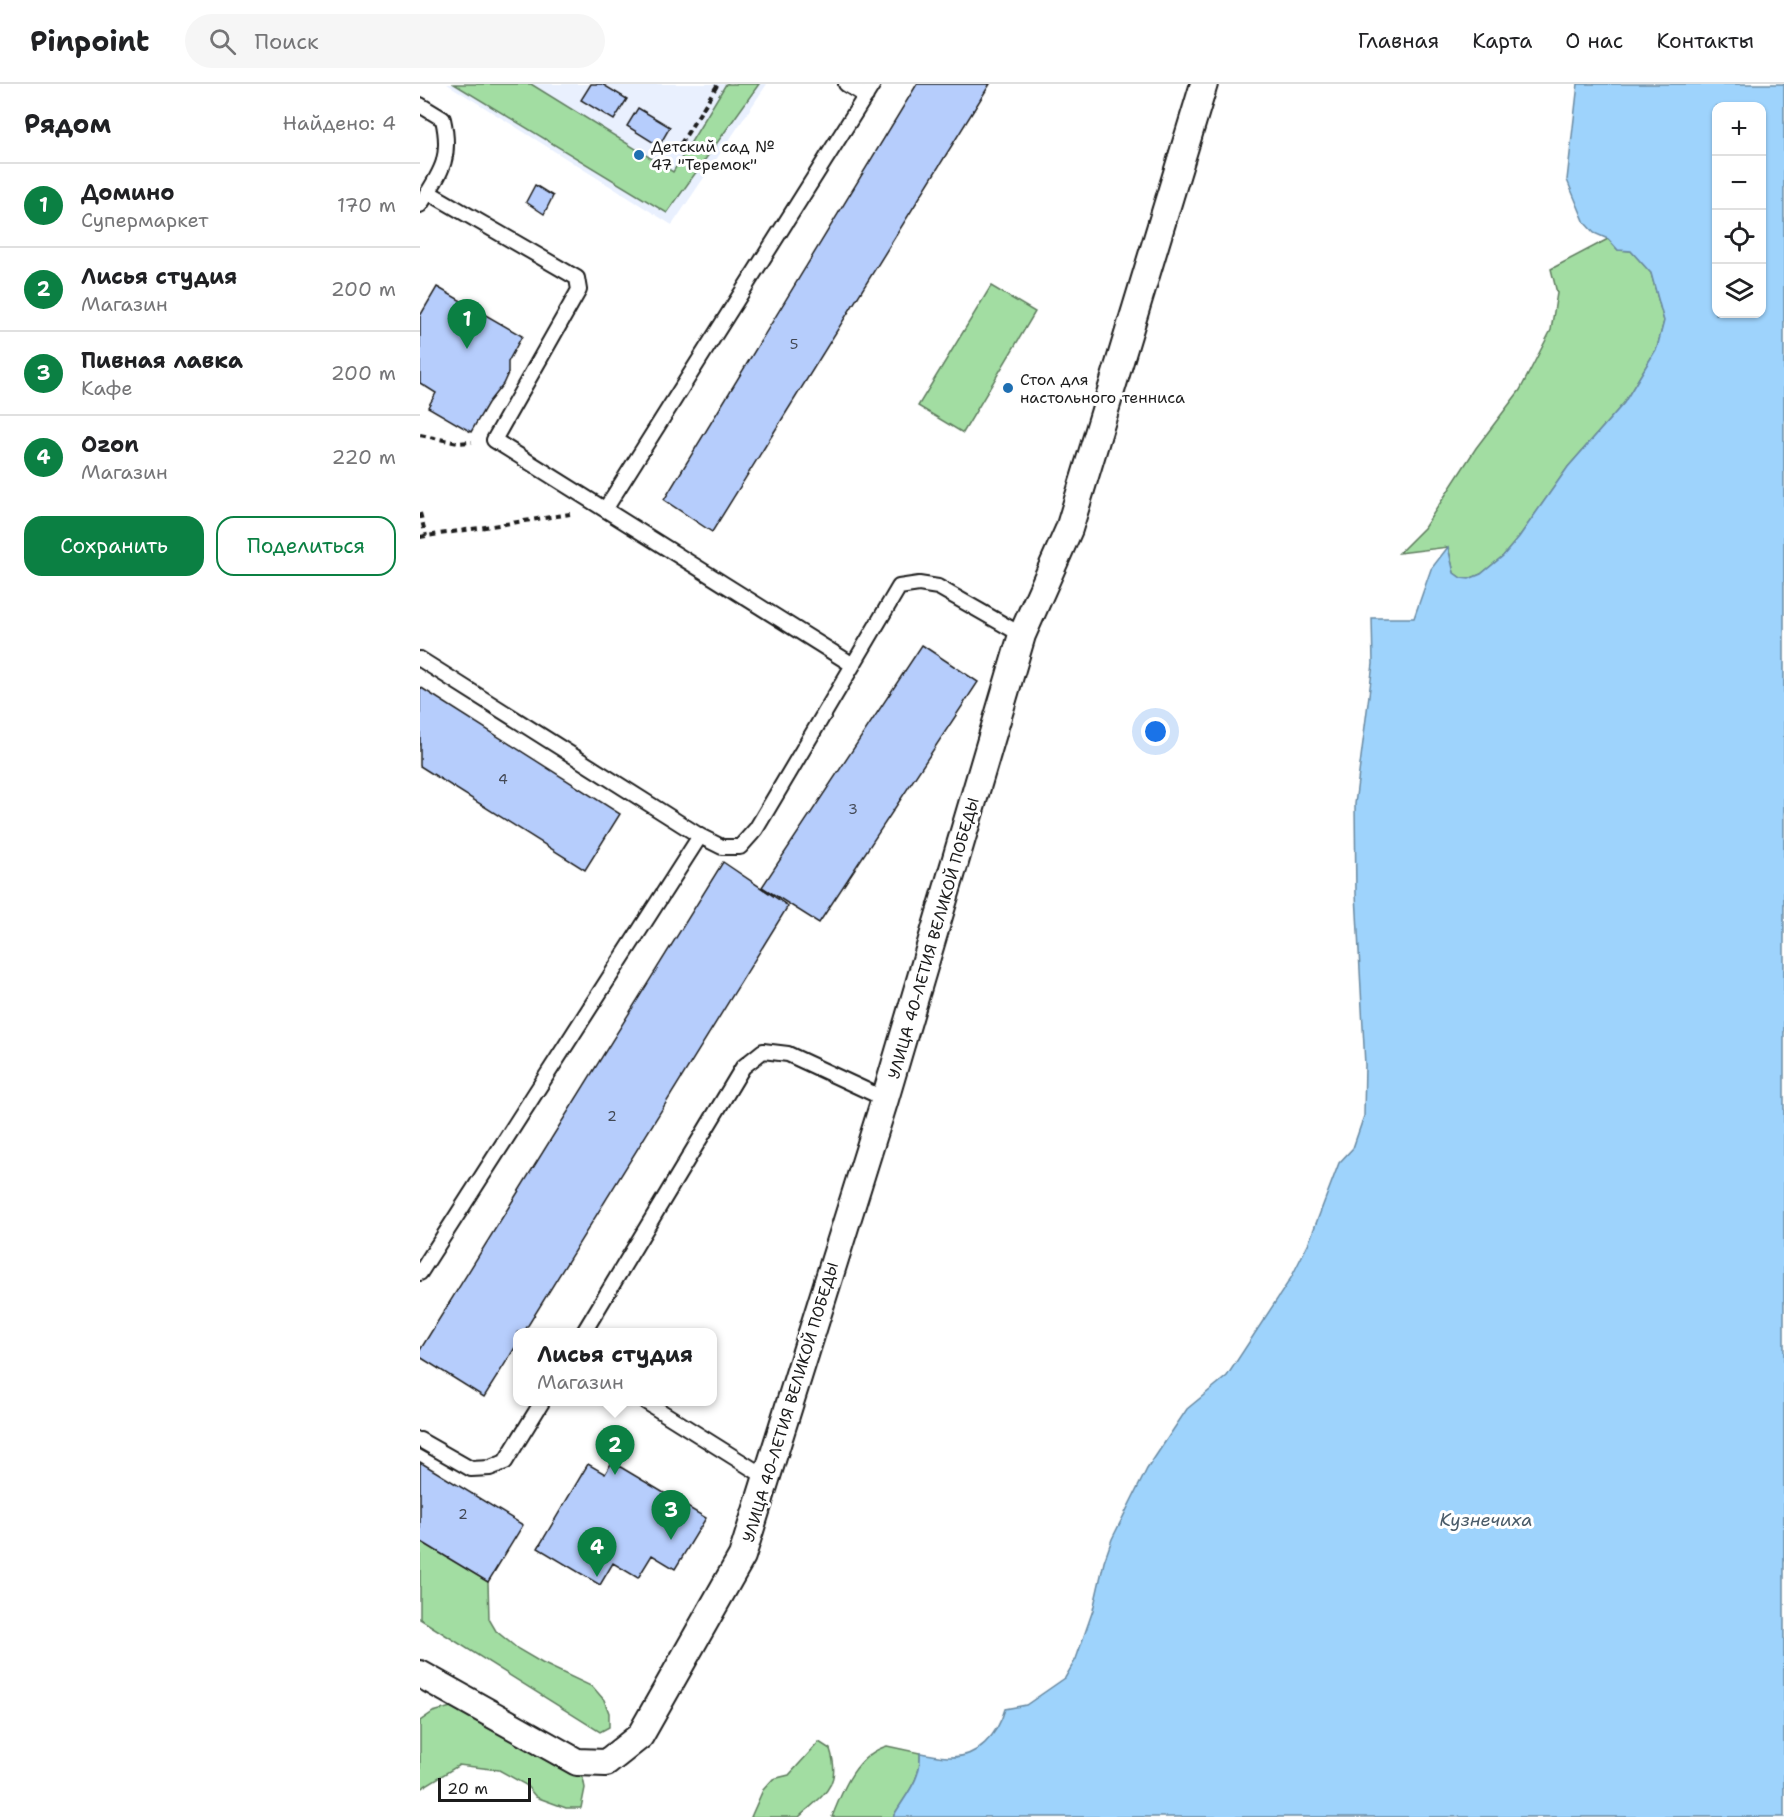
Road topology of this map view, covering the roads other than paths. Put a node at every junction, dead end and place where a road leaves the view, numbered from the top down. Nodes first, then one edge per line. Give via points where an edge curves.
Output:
1 (846, 84) edge
2 (1204, 84) edge
3 (869, 90) edge
4 (420, 105) edge
5 (428, 192) junction
6 (420, 205) edge
7 (606, 508) junction
8 (1022, 635) junction
9 (420, 659) edge
10 (853, 665) junction
11 (700, 836) junction
12 (885, 1099) junction
13 (420, 1273) edge
14 (586, 1328) edge
15 (539, 1406) edge
16 (654, 1406) edge
17 (420, 1440) edge
18 (767, 1478) junction
19 (420, 1674) edge

1 - 3 lane
2 - 8 street, УЛИЦА 40-ЛЕТИЯ ВЕЛИКОЙ ПОБЕДЫ via 1070,529
3 - 7 lane
4 - 5 lane via 443,119 448,142 443,165
5 - 6 lane
5 - 7 lane via 578,278 579,290 495,440
7 - 10 lane
8 - 10 lane via 938,587 899,587
8 - 12 street, УЛИЦА 40-ЛЕТИЯ ВЕЛИКОЙ ПОБЕДЫ
9 - 11 lane
10 - 11 lane via 756,829 740,847 722,847
11 - 13 lane
12 - 14 lane via 788,1054 764,1051 743,1067
12 - 18 street, УЛИЦА 40-ЛЕТИЯ ВЕЛИКОЙ ПОБЕДЫ
15 - 17 lane via 505,1462 490,1468 471,1469
16 - 18 lane
18 - 19 street, УЛИЦА 40-ЛЕТИЯ ВЕЛИКОЙ ПОБЕДЫ via 742,1556 640,1736 606,1762 577,1762

